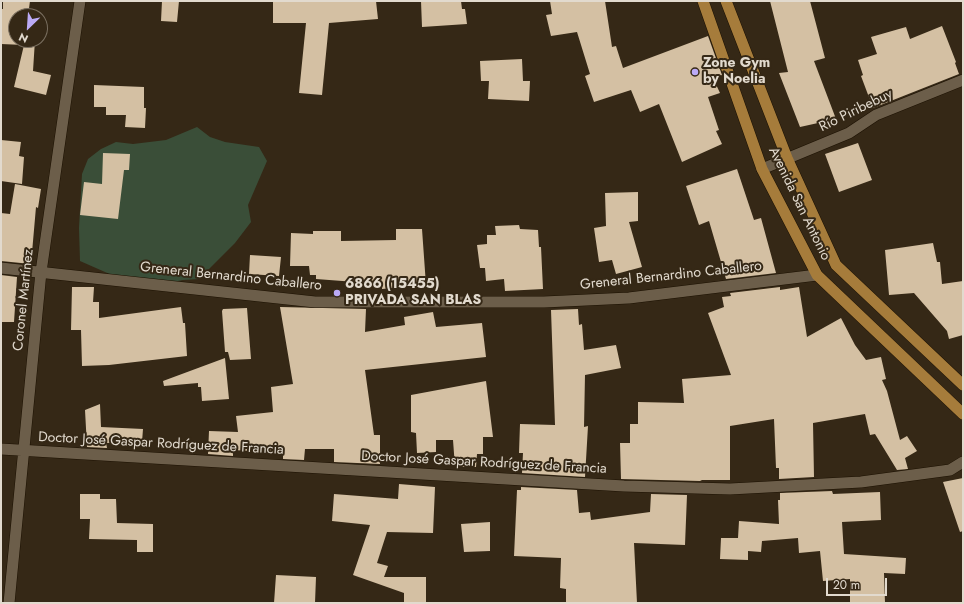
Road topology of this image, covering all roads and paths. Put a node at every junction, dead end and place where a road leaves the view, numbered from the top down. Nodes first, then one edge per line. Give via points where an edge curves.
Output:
1 (80, 1) edge
2 (703, 1) edge
3 (726, 1) edge
4 (963, 80) edge
5 (787, 158) junction
6 (762, 169) junction
7 (1, 268) edge
8 (41, 272) junction
9 (817, 275) junction
10 (958, 376) edge
11 (963, 385) edge
12 (963, 414) edge
13 (1, 449) edge
14 (24, 451) junction
15 (963, 462) edge
16 (9, 603) edge

1 - 8 street, Coronel Martínez
2 - 6 main road, Avenida San Antonio
3 - 5 main road, Avenida San Antonio
4 - 5 street, Río Piribebuy via 876,115 849,133
5 - 6 street, Río Piribebuy
5 - 10 main road, Avenida San Antonio via 836,265
6 - 9 main road, Avenida San Antonio
7 - 8 street, Greneral Bernardino Caballero
8 - 9 street, Greneral Bernardino Caballero via 315,302 544,302 629,298
8 - 14 street, Coronel Martínez
9 - 12 main road, Avenida San Antonio
10 - 11 main road, Avenida San Antonio
13 - 14 street, Doctor José Gaspar Rodríguez de Francia
14 - 15 street, Doctor José Gaspar Rodríguez de Francia via 624,486 730,489 860,482 950,470
14 - 16 street, Coronel Martínez

